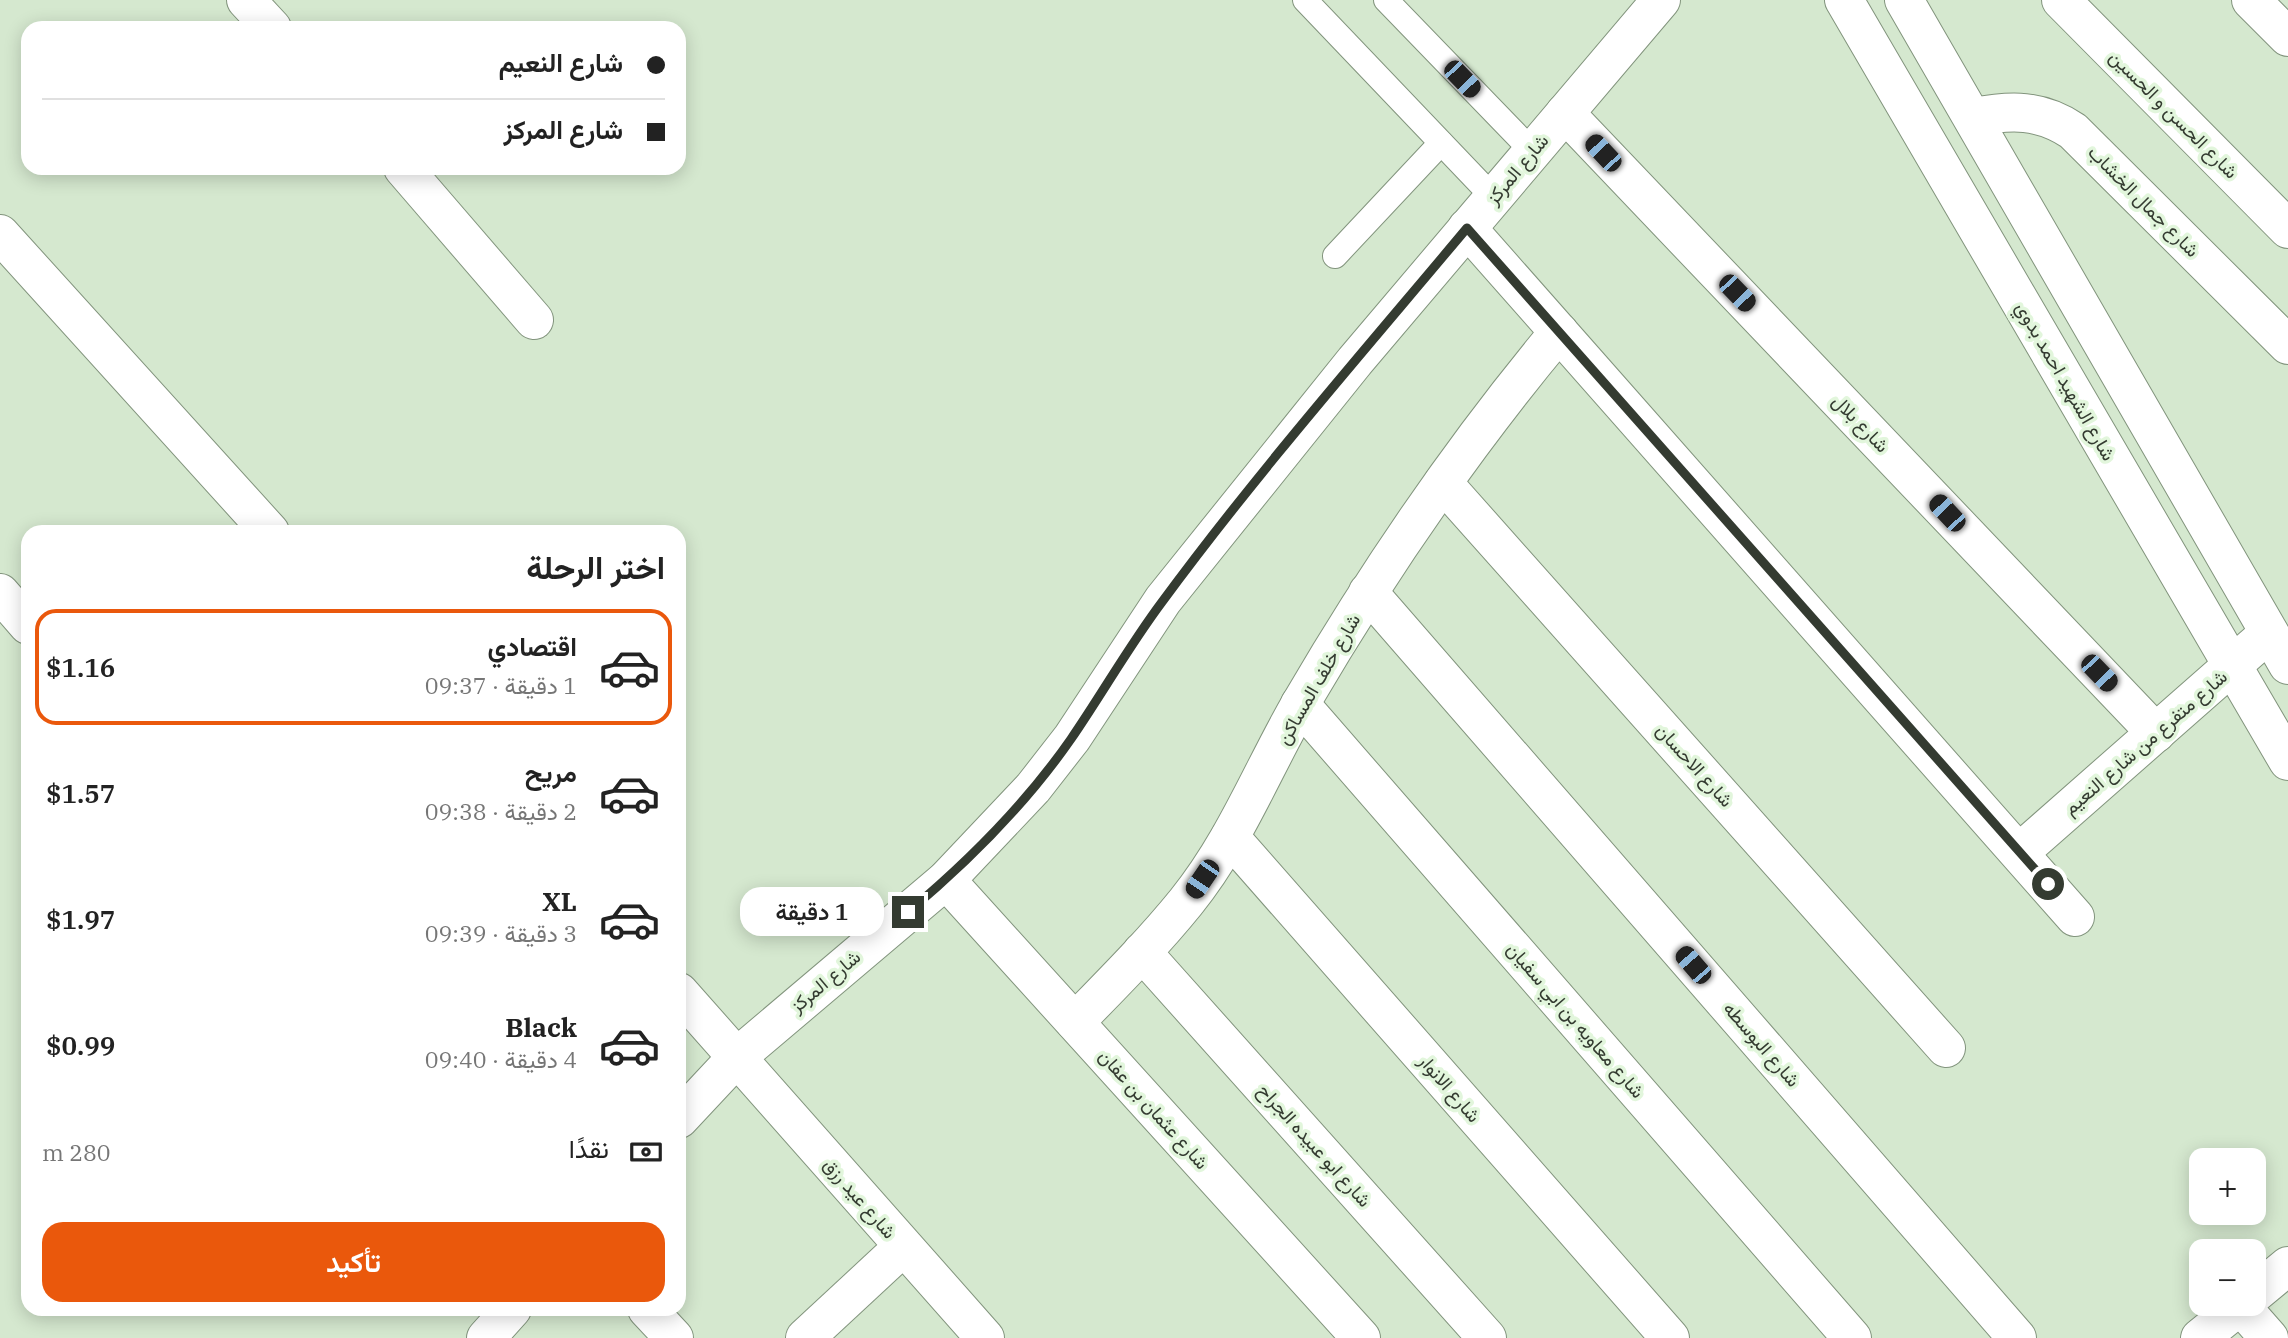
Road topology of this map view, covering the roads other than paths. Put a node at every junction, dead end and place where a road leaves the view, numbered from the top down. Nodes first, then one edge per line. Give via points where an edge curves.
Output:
1 (246, 0) edge
2 (1305, 0) edge
3 (1386, 0) edge
4 (1661, 0) edge
5 (1844, 0) edge
6 (1903, 0) edge
7 (2061, 0) edge
8 (2251, 0) edge
9 (266, 21) edge
10 (2288, 37) edge
11 (1565, 113) junction
12 (1974, 117) junction
13 (1441, 143) junction
14 (1533, 152) junction
15 (409, 175) edge
16 (1493, 197) junction
17 (1467, 228) junction
18 (2288, 229) edge
19 (0, 234) edge
20 (1335, 256) dead end
21 (534, 320) dead end
22 (1559, 332) junction
23 (2288, 345) edge
24 (1443, 483) junction
25 (264, 525) edge
26 (1368, 592) junction
27 (0, 593) edge
28 (21, 617) edge
29 (2269, 633) junction
30 (2232, 665) junction
31 (2288, 665) edge
32 (1300, 704) junction
33 (2156, 733) junction
34 (2288, 761) edge
35 (1230, 837) junction
36 (2020, 852) junction
37 (946, 880) junction
38 (2075, 917) dead end
39 (1142, 952) junction
40 (686, 1000) edge
41 (1075, 1022) junction
42 (1946, 1048) dead end
43 (737, 1056) junction
44 (686, 1111) edge
45 (903, 1247) junction
46 (2288, 1266) edge
47 (2266, 1284) edge
48 (506, 1316) edge
49 (654, 1316) edge
50 (2227, 1316) edge
51 (2255, 1316) edge
52 (486, 1338) edge
53 (674, 1338) edge
54 (805, 1338) edge
55 (985, 1338) edge
56 (1361, 1338) edge
57 (1487, 1338) edge
58 (1670, 1338) edge
59 (1852, 1338) edge
60 (2017, 1338) edge
61 (2200, 1338) edge
62 (2269, 1338) edge

1 - 9 street
2 - 13 lane
3 - 14 lane
4 - 11 street, شارع المركز
5 - 30 street, شارع الشهيد احمد بدوي
6 - 12 street
7 - 18 street, شارع الحسن و الحسين
8 - 10 street
11 - 14 street, شارع المركز
11 - 33 street, شارع بلال
12 - 23 street, شارع جمال الخشاب via 2023,111 2056,120 2073,131
12 - 29 street
13 - 16 lane
13 - 20 lane
14 - 16 street, شارع المركز
15 - 21 street
16 - 17 street, شارع المركز
17 - 22 street
17 - 37 street, شارع المركز via 1163,600 1072,738 1033,788
19 - 25 street
22 - 24 street, شارع خلف المساكن via 1492,412
22 - 36 street
24 - 26 street, شارع خلف المساكن
24 - 42 street, شارع الاحسان
26 - 32 street, شارع خلف المساكن
26 - 60 street, شارع البوسطه
27 - 28 street
29 - 30 street, شارع متفرع من شارع النعيم
29 - 31 street
30 - 33 street, شارع متفرع من شارع النعيم
30 - 34 street, شارع الشهيد احمد بدوي
32 - 35 street, شارع خلف المساكن
32 - 59 street, شارع معاويه بن ابي سفيان
33 - 36 street, شارع متفرع من شارع النعيم
35 - 39 street, شارع خلف المساكن via 1187,900
35 - 58 street, شارع الانوار
36 - 38 street
37 - 41 street, شارع عثمان بن عفان
37 - 43 street, شارع المركز
39 - 41 street, شارع خلف المساكن
39 - 57 street, شارع ابو عبيده الجراح
40 - 43 street, شارع عيد رزق
41 - 56 street, شارع عثمان بن عفان
43 - 44 street, شارع المركز
43 - 45 street, شارع عيد رزق
45 - 54 street
45 - 55 street, شارع عيد رزق
46 - 47 street
48 - 52 street
49 - 53 street
50 - 61 street
51 - 62 street

